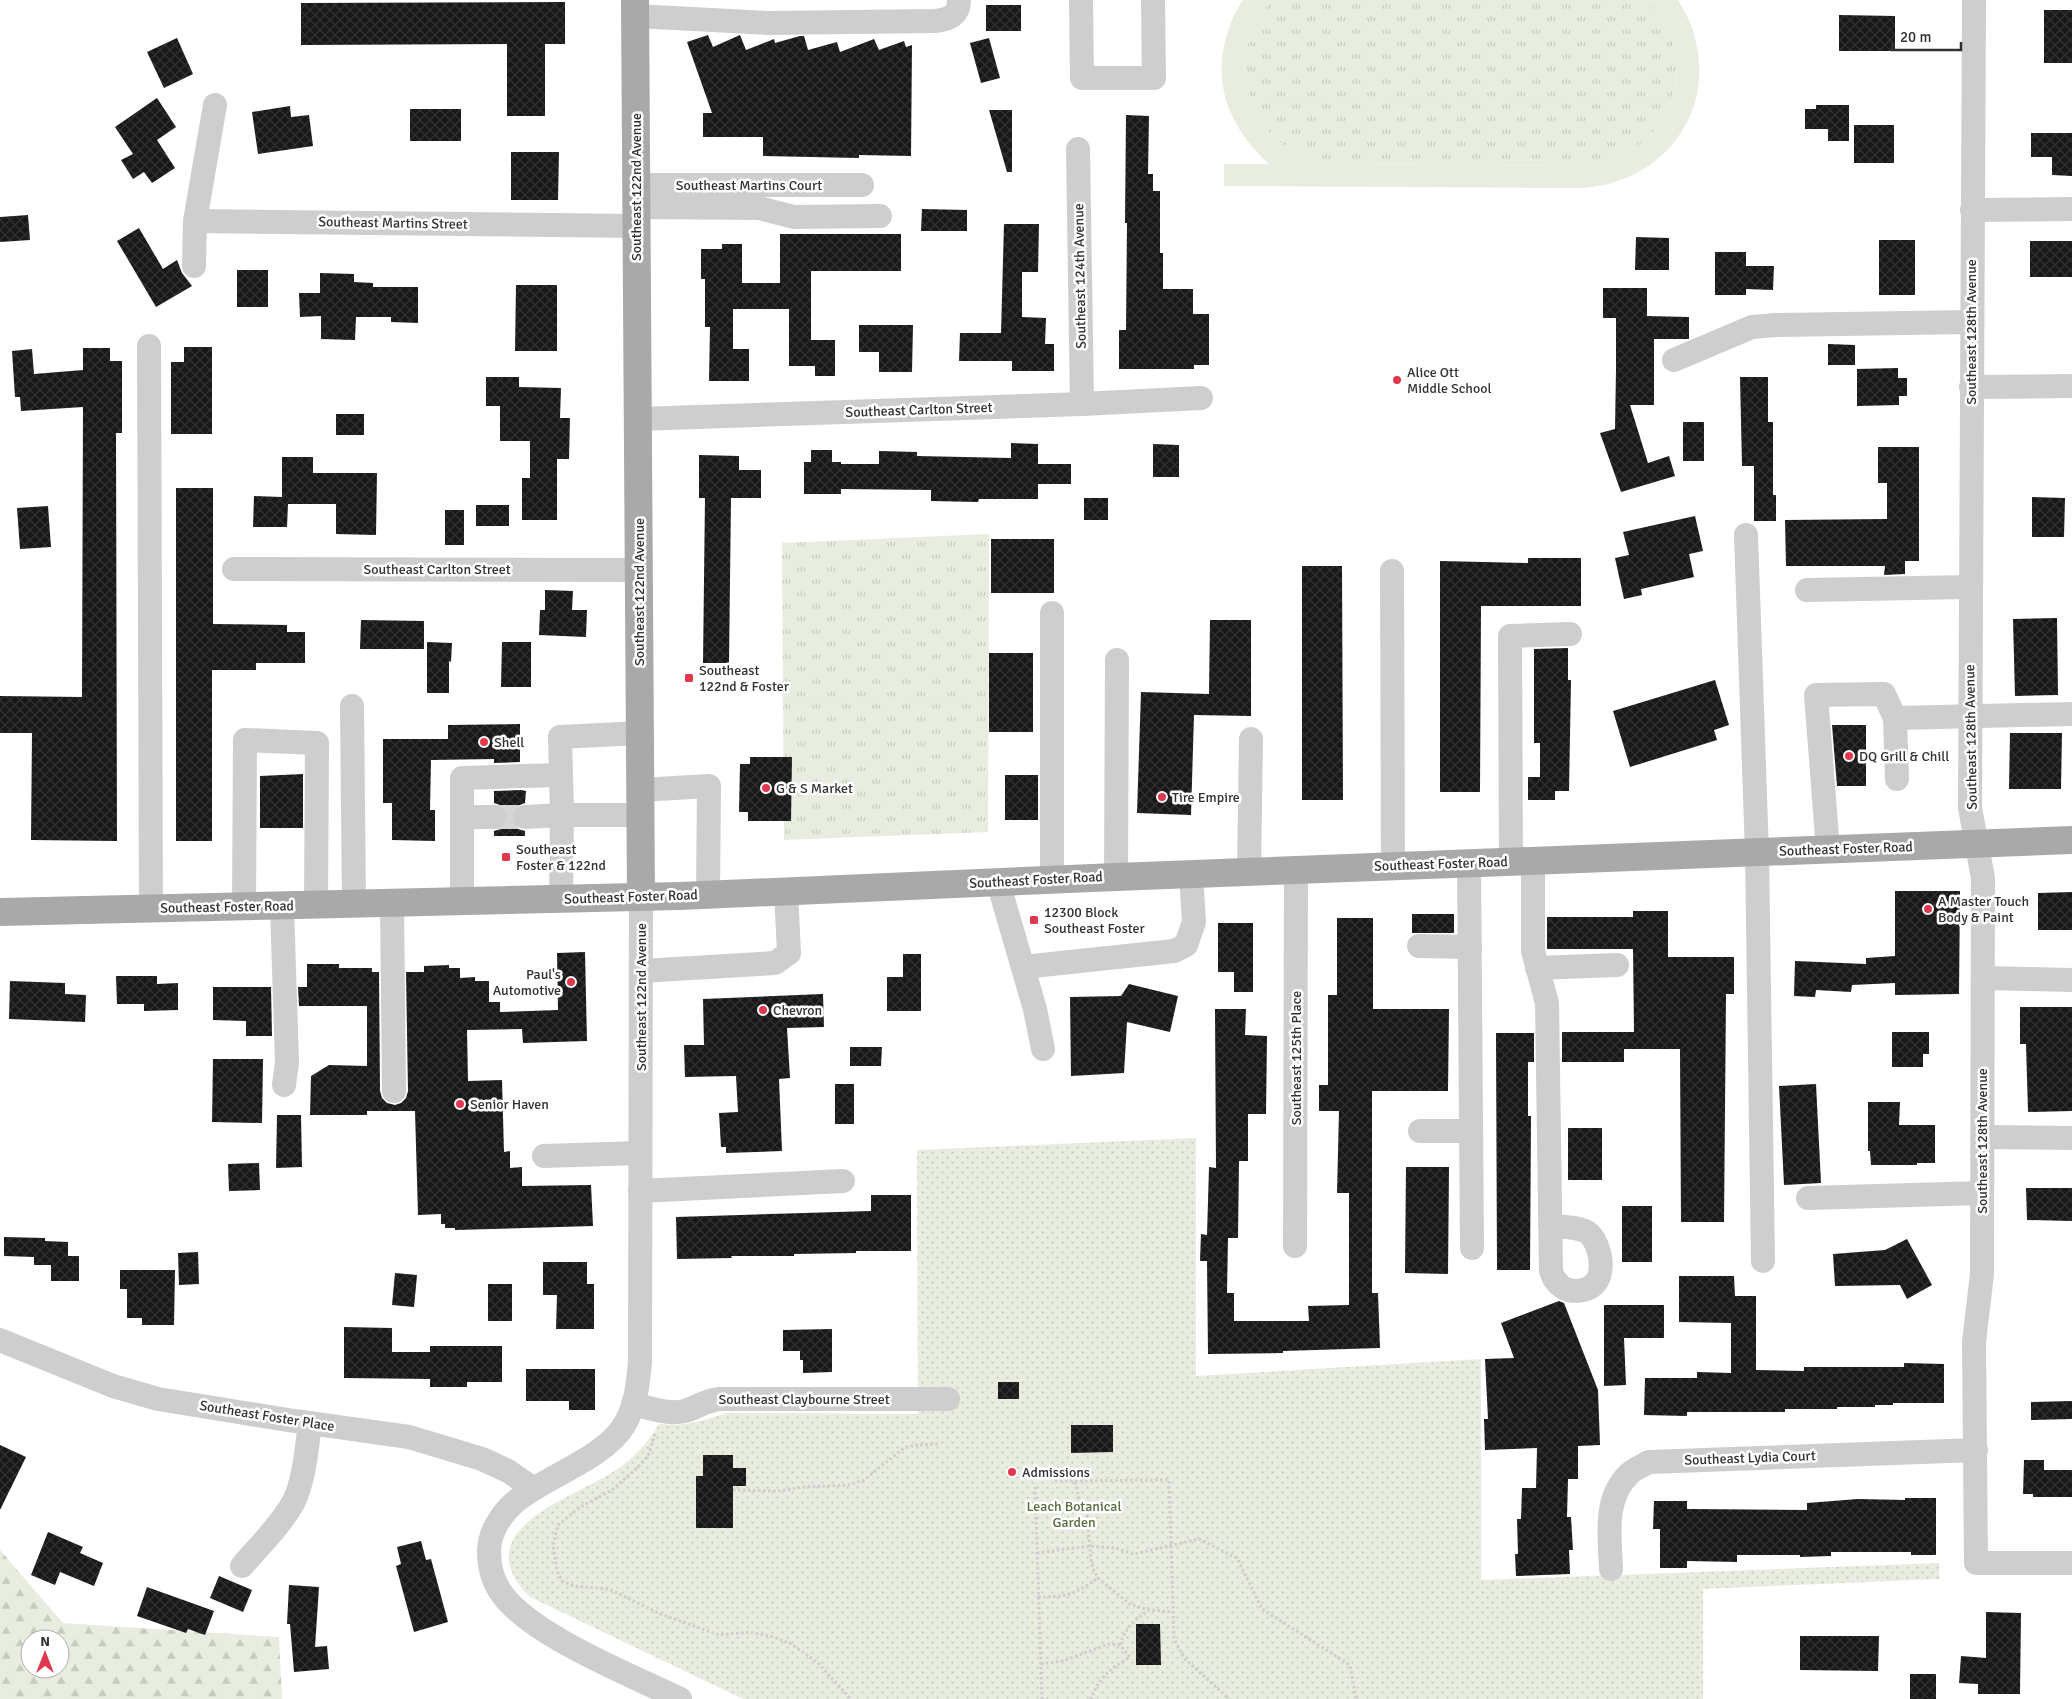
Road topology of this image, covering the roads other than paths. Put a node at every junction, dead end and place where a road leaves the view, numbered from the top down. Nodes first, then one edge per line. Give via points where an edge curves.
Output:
1 (960, 0) edge
2 (1081, 0) edge
3 (1153, 0) edge
4 (1974, 0) edge
5 (635, 8) edge
6 (215, 105) dead end
7 (1078, 149) dead end
8 (862, 185) dead end
9 (636, 206) junction
10 (2072, 209) edge
11 (1972, 210) junction
12 (880, 216) dead end
13 (194, 221) junction
14 (194, 266) dead end
15 (1971, 322) junction
16 (149, 346) dead end
17 (1674, 360) dead end
18 (2072, 386) edge
19 (1971, 387) junction
20 (1201, 398) dead end
21 (1082, 404) junction
22 (638, 419) junction
23 (1746, 536) dead end
24 (234, 569) dead end
25 (639, 570) junction
26 (1392, 570) dead end
27 (1970, 587) junction
28 (1807, 590) dead end
29 (1052, 613) dead end
30 (1570, 634) dead end
31 (1117, 660) dead end
32 (352, 706) dead end
33 (2072, 714) edge
34 (1970, 715) junction
35 (1895, 718) junction
36 (640, 733) junction
37 (1251, 739) dead end
38 (561, 775) junction
39 (1897, 779) dead end
40 (641, 803) junction
41 (562, 815) junction
42 (462, 817) junction
43 (494, 817) tunnel mouth
44 (525, 817) tunnel mouth
45 (2072, 840) edge
46 (1977, 844) junction
47 (1828, 850) junction
48 (1756, 853) junction
49 (1522, 861) junction
50 (1469, 863) junction
51 (1392, 866) junction
52 (1296, 869) junction
53 (1249, 872) junction
54 (1191, 874) junction
55 (1116, 877) junction
56 (1052, 879) junction
57 (998, 882) junction
58 (786, 891) junction
59 (708, 894) junction
60 (641, 897) junction
61 (561, 899) junction
62 (462, 901) junction
63 (392, 903) junction
64 (354, 904) junction
65 (282, 906) junction
66 (316, 906) junction
67 (244, 907) junction
68 (151, 909) junction
69 (0, 912) edge
70 (1419, 946) dead end
71 (1470, 947) junction
72 (1617, 965) dead end
73 (1023, 967) junction
74 (1537, 968) junction
75 (641, 971) junction
76 (1984, 978) junction
77 (2072, 980) edge
78 (1043, 1050) dead end
79 (284, 1085) dead end
80 (394, 1091) dead end
81 (1420, 1131) dead end
82 (1471, 1131) junction
83 (1983, 1137) junction
84 (2072, 1138) edge
85 (640, 1153) junction
86 (544, 1156) dead end
87 (843, 1181) dead end
88 (640, 1191) junction
89 (1982, 1193) junction
90 (1808, 1198) dead end
91 (1550, 1226) dead end
92 (1295, 1246) dead end
93 (1472, 1248) dead end
94 (1763, 1261) dead end
95 (0, 1340) edge
96 (948, 1398) dead end
97 (634, 1404) junction
98 (310, 1423) junction
99 (1976, 1450) junction
100 (534, 1489) junction
101 (2072, 1563) edge
102 (242, 1566) dead end
103 (1611, 1569) dead end
104 (680, 1699) edge

1 - 5 street via 954,16 936,21 768,23
2 - 3 street via 1082,78 1154,78
4 - 11 street, Southeast 128th Avenue
5 - 9 main road, Southeast 122nd Avenue
6 - 13 street
7 - 21 street, Southeast 124th Avenue
8 - 9 street, Southeast Martins Court
9 - 12 street via 759,208 794,217
9 - 13 street, Southeast Martins Street
9 - 22 main road, Southeast 122nd Avenue
10 - 11 street
11 - 15 street, Southeast 128th Avenue
13 - 14 street
15 - 17 street via 1752,327
15 - 19 street, Southeast 128th Avenue
16 - 68 street
18 - 19 street
19 - 27 street, Southeast 128th Avenue
20 - 21 street, Southeast Carlton Street
21 - 22 street, Southeast Carlton Street
22 - 25 main road, Southeast 122nd Avenue
23 - 48 street
24 - 25 street, Southeast Carlton Street
25 - 36 main road, Southeast 122nd Avenue
26 - 51 street
27 - 28 street
27 - 34 street, Southeast 128th Avenue
29 - 56 street
30 - 49 street via 1510,636
31 - 55 street
32 - 64 street
33 - 34 street
34 - 35 street
34 - 46 street, Southeast 128th Avenue via 1970,808
35 - 39 street
35 - 47 street via 1884,694 1816,695
36 - 38 street via 560,737
36 - 40 main road, Southeast 122nd Avenue
37 - 53 street
38 - 41 street
38 - 42 street via 462,778
40 - 41 street
40 - 59 street via 709,786
40 - 60 main road, Southeast 122nd Avenue
41 - 44 street
41 - 61 street
42 - 43 street
42 - 62 street
45 - 46 main road, Southeast Foster Road
46 - 47 main road, Southeast Foster Road
46 - 76 street, Southeast 128th Avenue via 1983,878
47 - 48 main road, Southeast Foster Road
48 - 49 main road, Southeast Foster Road
48 - 94 street
49 - 50 main road, Southeast Foster Road
49 - 74 street
50 - 51 main road, Southeast Foster Road
50 - 71 street
51 - 52 main road, Southeast Foster Road
52 - 53 main road, Southeast Foster Road
52 - 92 street, Southeast 125th Place
53 - 54 main road, Southeast Foster Road
54 - 55 main road, Southeast Foster Road
54 - 73 street via 1194,922 1186,945 1174,951
55 - 56 main road, Southeast Foster Road
56 - 57 main road, Southeast Foster Road
57 - 58 main road, Southeast Foster Road
57 - 73 street
58 - 59 main road, Southeast Foster Road
58 - 75 street via 789,953 775,963
59 - 60 main road, Southeast Foster Road
60 - 61 main road, Southeast Foster Road
60 - 75 street, Southeast 122nd Avenue
61 - 62 main road, Southeast Foster Road
62 - 63 main road, Southeast Foster Road
63 - 64 main road, Southeast Foster Road
63 - 80 street
64 - 66 main road, Southeast Foster Road
65 - 66 main road, Southeast Foster Road
65 - 67 main road, Southeast Foster Road
65 - 79 street via 287,1062
66 - 67 street via 317,743 245,740
67 - 68 main road, Southeast Foster Road
68 - 69 main road, Southeast Foster Road
70 - 71 street
71 - 82 street
72 - 74 street
73 - 78 street
74 - 91 street via 1546,1003
75 - 85 street, Southeast 122nd Avenue
76 - 77 street
76 - 83 street, Southeast 128th Avenue
81 - 82 street
82 - 93 street
83 - 84 street
83 - 89 street, Southeast 128th Avenue
85 - 86 street
85 - 88 street, Southeast 122nd Avenue
87 - 88 street
88 - 97 street, Southeast 122nd Avenue via 640,1362
89 - 90 street
89 - 99 street, Southeast 128th Avenue via 1982,1274 1974,1342
95 - 98 street, Southeast Foster Place via 113,1386 158,1398
96 - 97 street, Southeast Claybourne Street via 719,1399 674,1412
97 - 100 street, Southeast 122nd Avenue via 622,1428 611,1440
98 - 100 street, Southeast Foster Place via 408,1437 434,1444 482,1459 508,1471
98 - 102 street via 298,1488 292,1503
99 - 101 street, Southeast 128th Avenue via 1976,1563
99 - 103 street, Southeast Lydia Court via 1649,1462 1630,1472 1618,1486 1610,1511
100 - 104 street, Southeast 122nd Avenue via 514,1503 493,1530 489,1560 502,1595 543,1629

